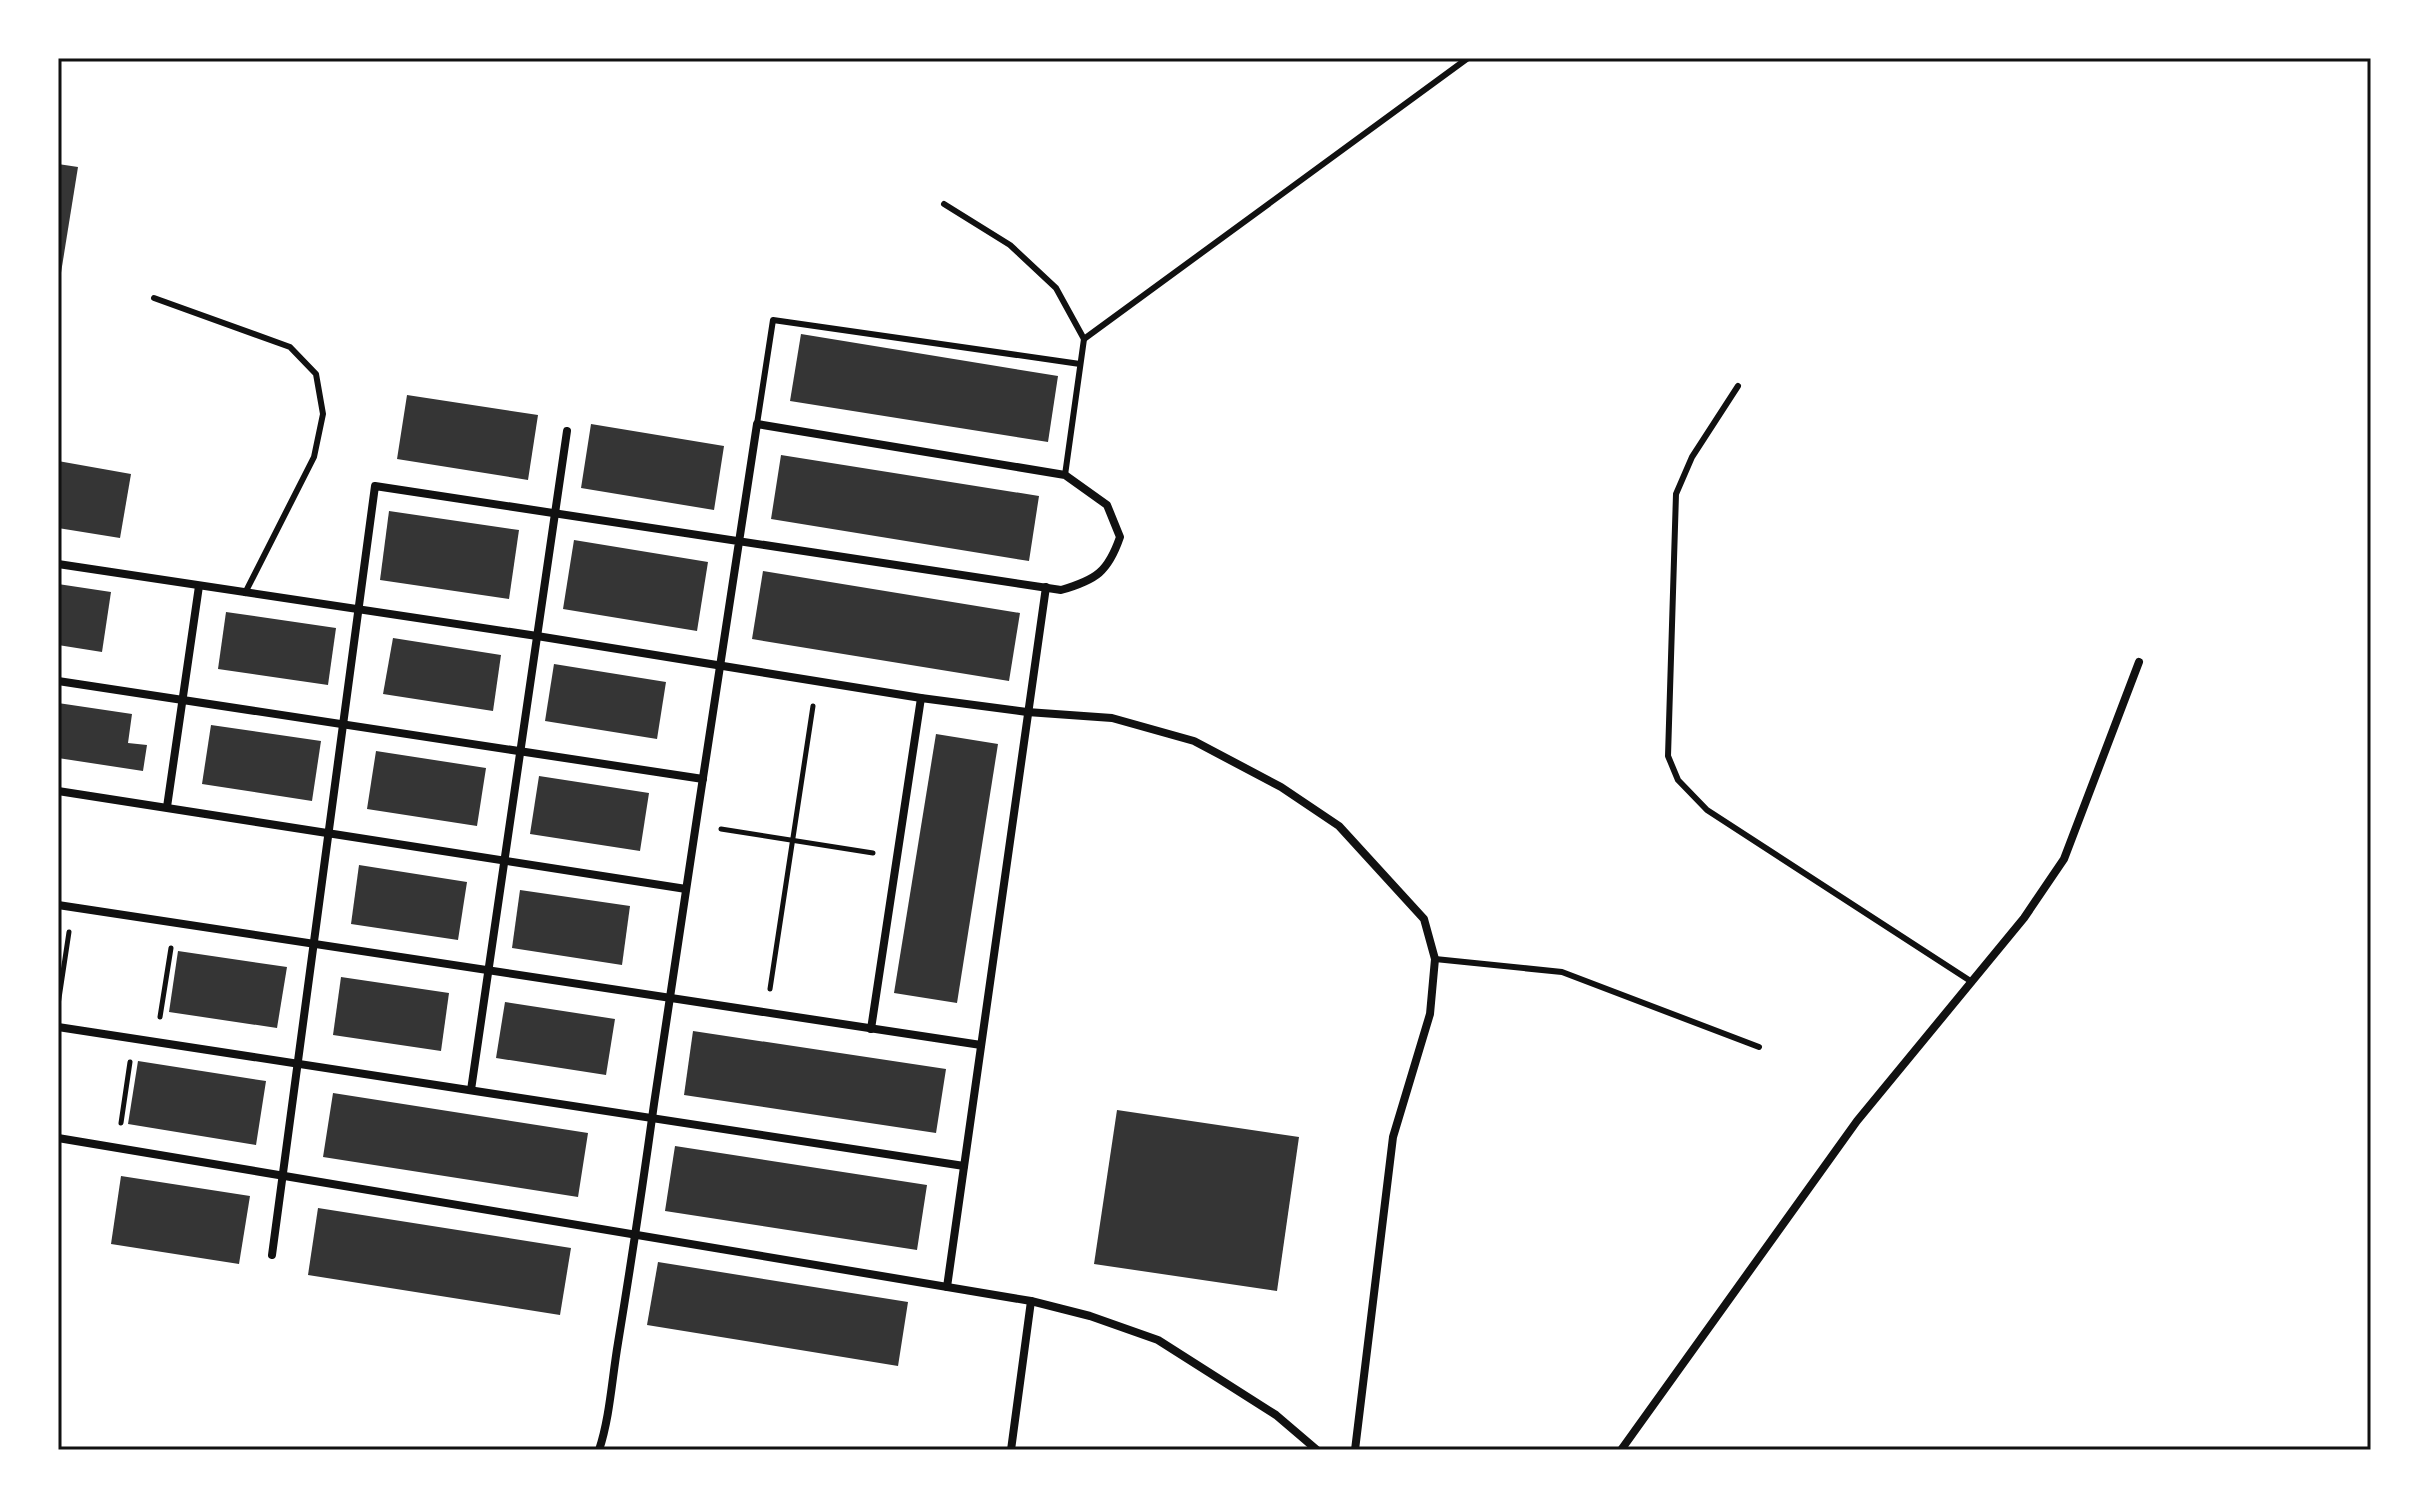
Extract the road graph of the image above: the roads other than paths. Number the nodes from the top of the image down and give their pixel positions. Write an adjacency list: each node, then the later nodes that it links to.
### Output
1 (1468, 58): 4 (lane)
2 (944, 204): 4 (lane)
3 (154, 298): 15 (lane)
4 (1084, 339): 5 (lane)
5 (1080, 364): 7 (lane); 9 (lane)
6 (1738, 386): 36 (lane)
7 (757, 424): 9 (street); 11 (street)
8 (567, 431): 10 (street)
9 (1065, 475): 14 (street)
10 (555, 512): 11 (street); 16 (street); 17 (street)
11 (739, 542): 14 (street); 19 (street)
12 (58, 564): 13 (street)
13 (199, 586): 15 (street); 22 (street)
14 (1046, 587): 23 (street)
15 (245, 593): 16 (street)
16 (358, 610): 17 (street); 24 (street)
17 (537, 636): 19 (street); 25 (street)
18 (2139, 662): 36 (street)
19 (720, 667): 21 (street); 26 (street)
20 (58, 681): 22 (street)
21 (921, 698): 23 (street); 39 (street)
22 (183, 700): 24 (street); 28 (street)
23 (1027, 712): 34 (street); 40 (street)
24 (343, 723): 25 (street); 29 (street)
25 (520, 751): 26 (street); 30 (street)
26 (703, 779): 31 (street)
27 (58, 791): 28 (street)
28 (167, 807): 29 (street)
29 (329, 831): 30 (street); 33 (street)
30 (504, 859): 31 (street); 35 (street)
31 (686, 889): 37 (street)
32 (58, 905): 33 (street)
33 (314, 944): 35 (street); 42 (street)
34 (1435, 959): 41 (lane); 55 (street)
35 (488, 971): 37 (street); 43 (street)
36 (1972, 982): 56 (street)
37 (669, 999): 39 (street); 44 (street)
38 (58, 1027): 42 (street)
39 (871, 1029): 40 (street)
40 (981, 1045): 46 (street)
41 (1759, 1047)
42 (298, 1063): 43 (street); 47 (street)
43 (471, 1090): 44 (street)
44 (652, 1118): 46 (street); 48 (street)
45 (58, 1138): 47 (street)
46 (964, 1166): 50 (street)
47 (283, 1175): 48 (street); 49 (street)
48 (635, 1234): 50 (street); 52 (street)
49 (272, 1255)
50 (947, 1287): 51 (street)
51 (1031, 1301): 53 (street); 54 (street)
52 (599, 1450)
53 (1011, 1450)
54 (1317, 1450)
55 (1355, 1450)
56 (1621, 1450)

